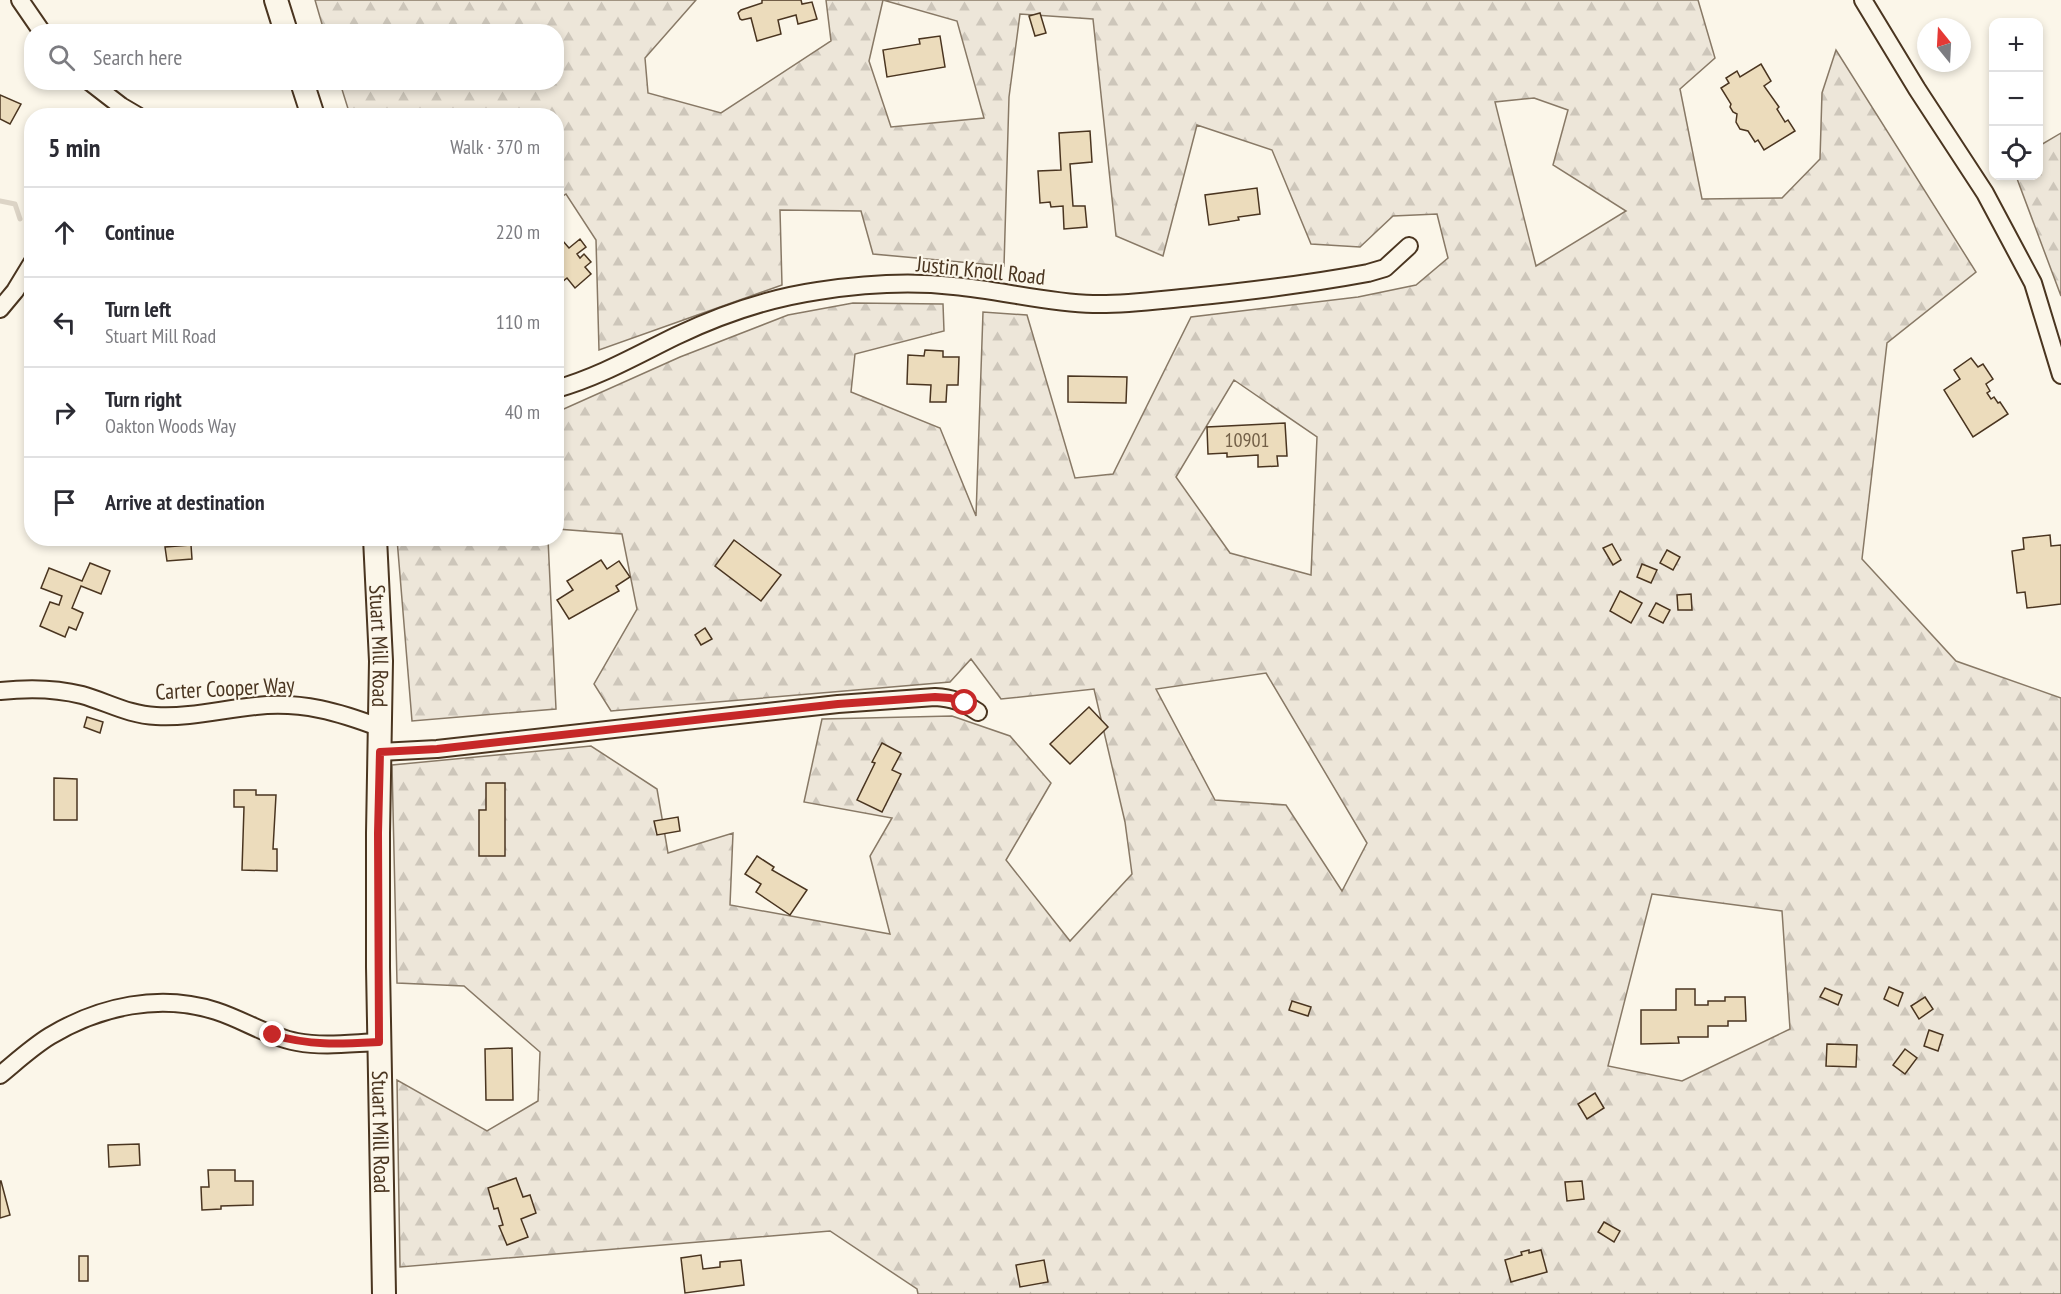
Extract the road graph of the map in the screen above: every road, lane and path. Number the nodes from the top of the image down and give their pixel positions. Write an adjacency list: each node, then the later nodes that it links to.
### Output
1 (20, 0): 4 (street)
2 (276, 0): 5 (main road)
3 (1863, 0): 13 (street)
4 (36, 24)
5 (284, 24)
6 (98, 90): 8 (street)
7 (305, 90): 9 (main road)
8 (116, 108)
9 (310, 108)
10 (1409, 246): 14 (street, Justin Knoll Road)
11 (24, 276): 12 (street)
12 (0, 309)
13 (2061, 375)
14 (564, 386)
15 (375, 546): 18 (main road, Stuart Mill Road)
16 (0, 691): 18 (street, Carter Cooper Way)
17 (978, 712): 19 (street)
18 (381, 728): 19 (main road, Stuart Mill Road)
19 (380, 752): 20 (main road, Stuart Mill Road)
20 (379, 1042): 21 (street); 22 (main road, Stuart Mill Road)
21 (0, 1076)
22 (384, 1294)

